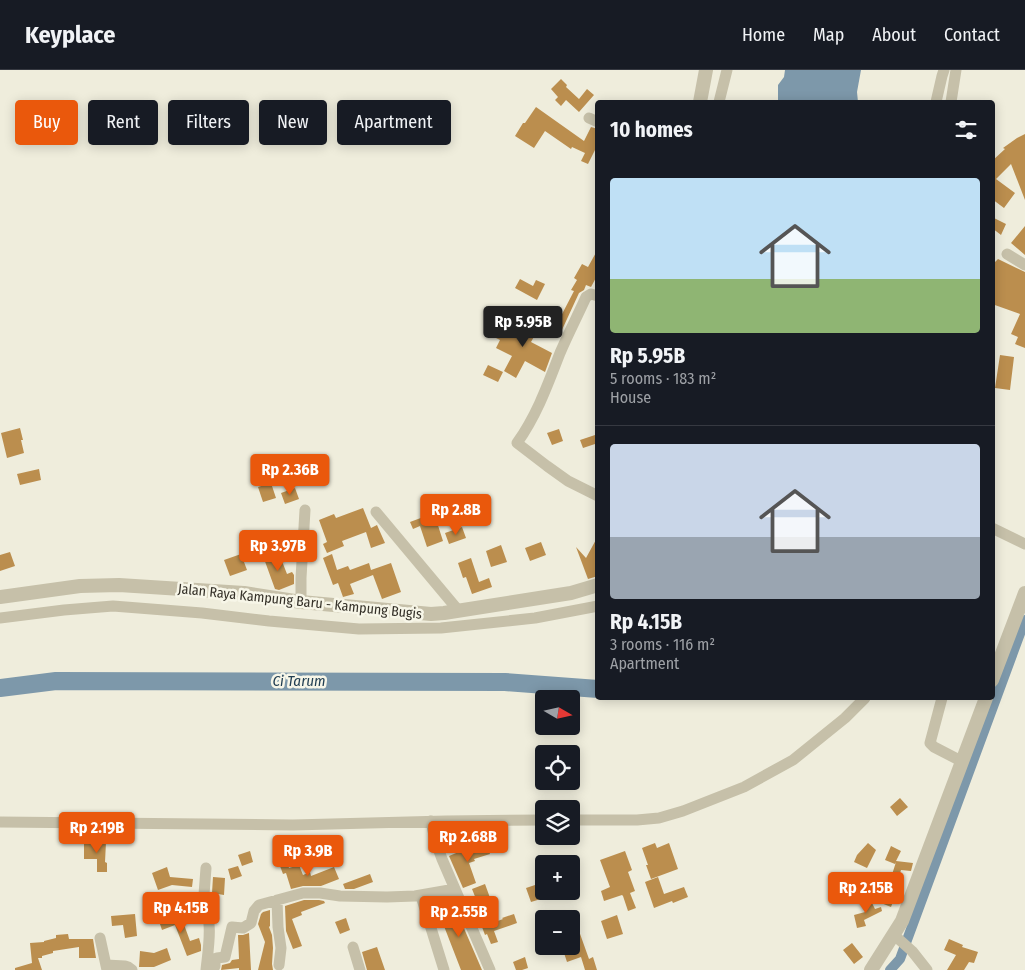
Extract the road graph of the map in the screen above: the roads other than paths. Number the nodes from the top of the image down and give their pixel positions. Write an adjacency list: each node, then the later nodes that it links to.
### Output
1 (706, 70): 5 (street)
2 (726, 70): 6 (street)
3 (944, 70): 7 (street)
4 (956, 70): 8 (street)
5 (700, 100)
6 (718, 100)
7 (936, 100)
8 (951, 100)
9 (1007, 254): 10 (street)
10 (1025, 265)
11 (595, 295): 12 (street)
12 (595, 494)
13 (305, 510): 20 (street)
14 (376, 512): 22 (street)
15 (995, 529): 16 (street)
16 (1025, 544)
17 (595, 586): 22 (street, Jalan Raya Kampung Baru - Kampung Bugis)
18 (1025, 593): 24 (street)
19 (0, 597): 20 (street, Jalan Raya Kampung Baru - Kampung Bugis)
20 (301, 602): 22 (street, Jalan Raya Kampung Baru - Kampung Bugis)
21 (595, 607): 23 (street)
22 (458, 610)
23 (0, 618)
24 (995, 672)
25 (863, 700): 30 (street)
26 (941, 700): 28 (street)
27 (985, 700): 28 (street)
28 (961, 761): 40 (street)
29 (535, 820): 31 (street)
30 (580, 820)
31 (431, 821): 32 (street); 34 (street)
32 (0, 822)
33 (206, 868): 38 (street)
34 (455, 889): 35 (street); 49 (street)
35 (421, 896): 36 (street); 48 (street)
36 (276, 900): 42 (street); 46 (street)
37 (162, 906): 38 (street)
38 (203, 908): 45 (street)
39 (100, 938): 43 (street)
40 (898, 938): 50 (street); 51 (street)
41 (353, 947): 47 (street)
42 (279, 965)
43 (107, 968): 44 (street)
44 (132, 970)
45 (206, 970)
46 (213, 970)
47 (360, 970)
48 (444, 970)
49 (490, 970)
50 (872, 970)
51 (927, 970)

